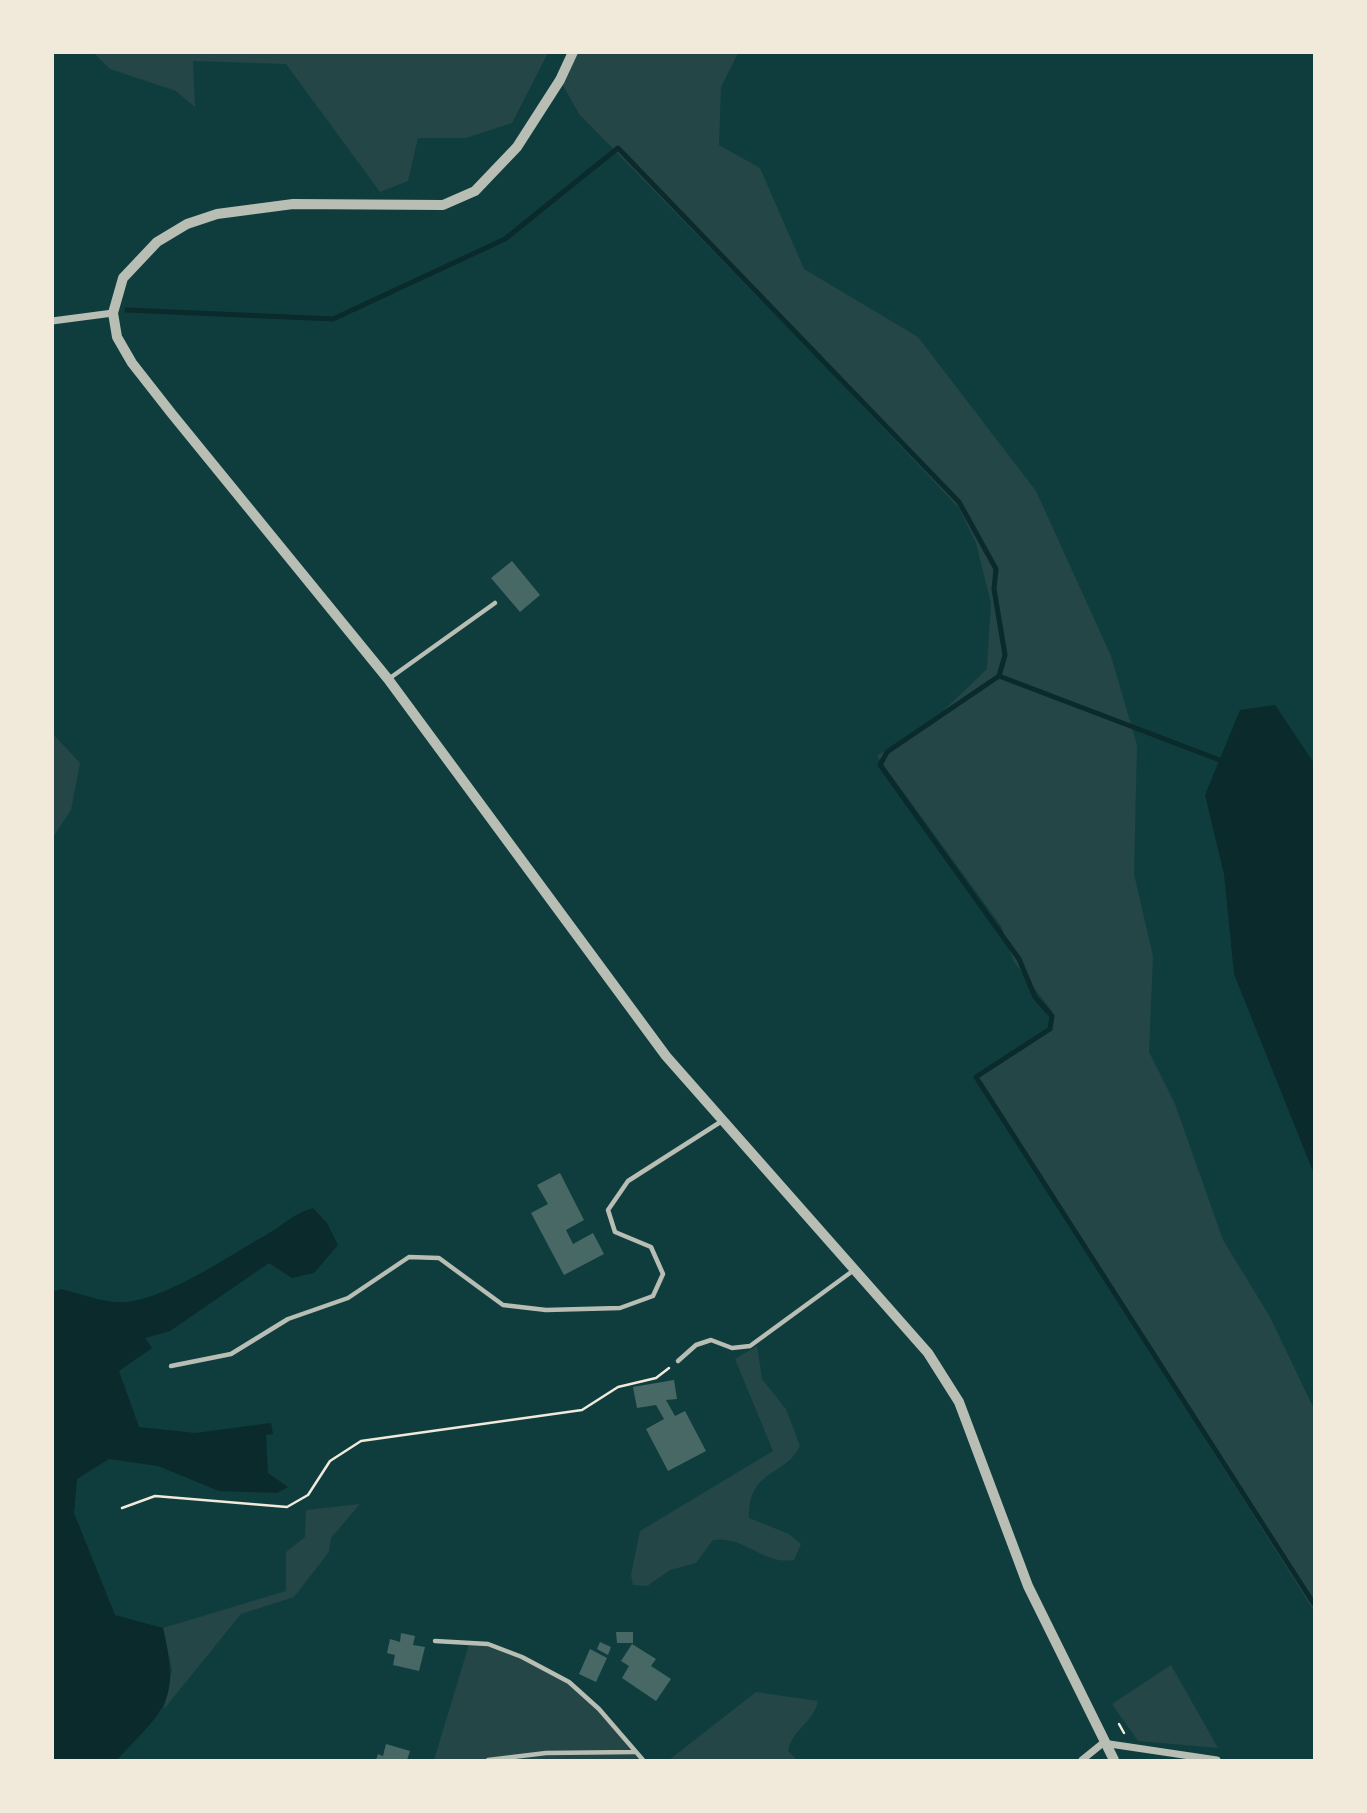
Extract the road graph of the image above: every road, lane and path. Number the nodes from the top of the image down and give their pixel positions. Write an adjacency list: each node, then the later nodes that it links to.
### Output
1 (573, 52): 2 (street)
2 (113, 313): 3 (street); 5 (street)
3 (52, 321)
4 (495, 603): 5 (lane)
5 (388, 679): 6 (street)
6 (724, 1120): 7 (street); 9 (lane)
7 (856, 1268): 8 (lane); 12 (street)
8 (678, 1361): 10 (path)
9 (171, 1366)
10 (122, 1508)
11 (435, 1641): 13 (lane)
12 (1103, 1743): 16 (street); 17 (street); 18 (street)
13 (635, 1752): 14 (lane); 15 (lane)
14 (488, 1760)
15 (642, 1760)
16 (1082, 1760)
17 (1114, 1760)
18 (1217, 1760)

